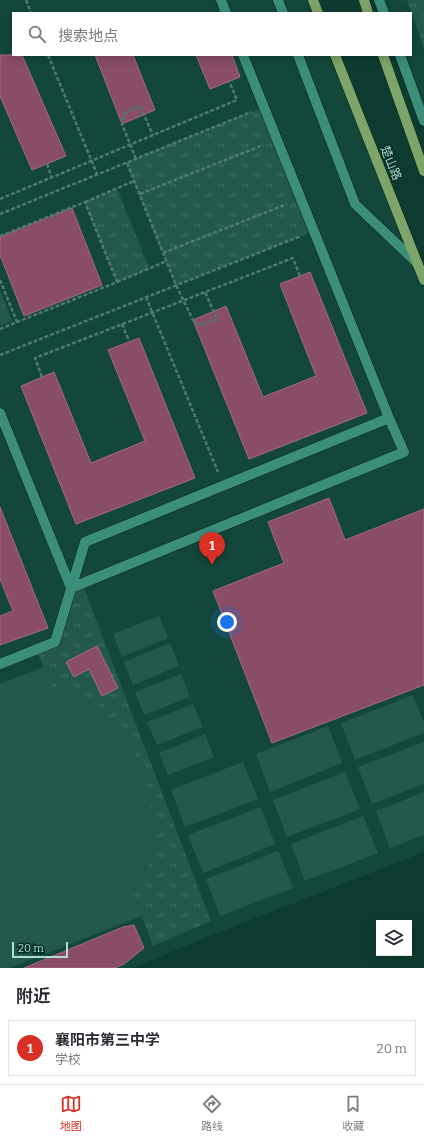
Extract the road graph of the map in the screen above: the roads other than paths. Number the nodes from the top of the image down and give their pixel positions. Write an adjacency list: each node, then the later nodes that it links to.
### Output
1 (221, 0): 6 (street)
2 (278, 0): 7 (street)
3 (313, 0): 8 (main road)
4 (364, 0): 9 (main road)
5 (380, 0): 10 (street)
6 (226, 12)
7 (282, 12)
8 (318, 12)
9 (368, 12)
10 (384, 12)
11 (243, 56): 21 (street)
12 (298, 56): 18 (street)
13 (335, 56): 18 (main road, 楚山路)
14 (383, 56): 17 (main road)
15 (400, 56): 16 (street)
16 (424, 121)
17 (424, 171)
18 (418, 264): 19 (main road, 楚山路)
19 (424, 280)
20 (0, 413): 22 (street)
21 (389, 418): 22 (street); 22 (street)
22 (71, 588): 23 (street)
23 (0, 664)

